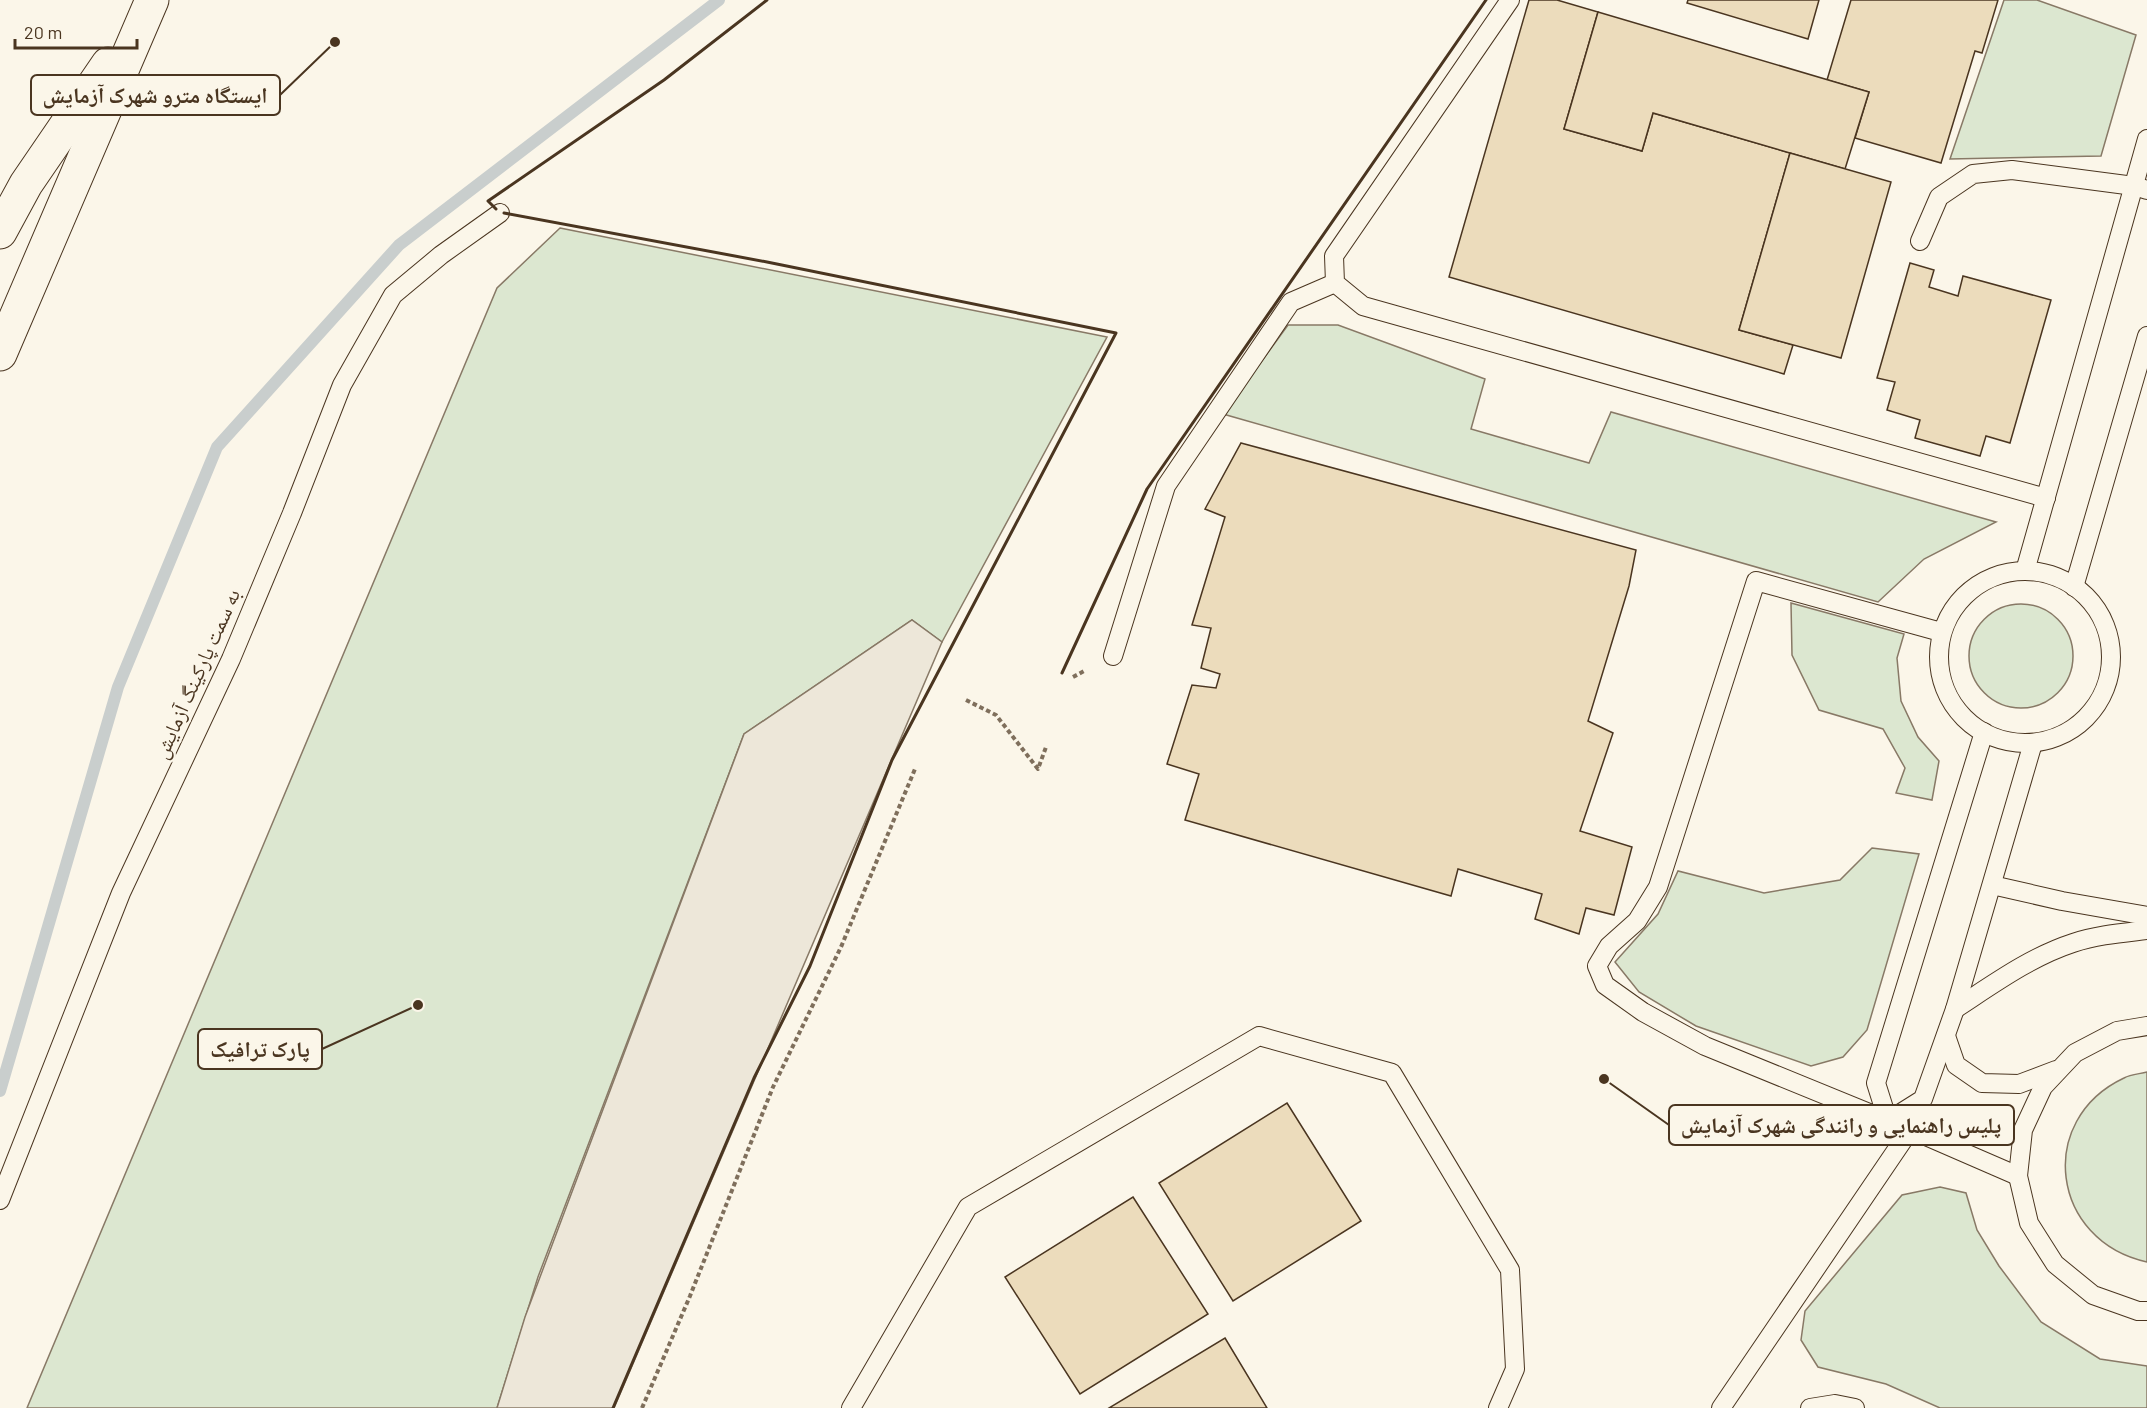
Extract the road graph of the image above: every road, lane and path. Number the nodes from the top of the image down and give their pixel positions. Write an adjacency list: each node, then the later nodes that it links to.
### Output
1 (1510, 0): 8 (lane)
2 (151, 1): 6 (highway); 10 (highway)
3 (2147, 139): 4 (lane)
4 (2140, 188): 7 (lane); 11 (lane)
5 (500, 213): 31 (lane, به سمت پارکینگ آزمایش)
6 (0, 232)
7 (1920, 240)
8 (1335, 283): 11 (lane); 15 (lane)
9 (2147, 336): 13 (lane)
10 (0, 354)
11 (2046, 498): 12 (lane)
12 (2025, 571): 13 (lane); 14 (lane)
13 (2074, 587): 18 (lane)
14 (1941, 632): 17 (lane); 28 (lane)
15 (1113, 656)
16 (966, 700): 19 (path)
17 (1984, 732): 18 (lane); 28 (lane)
18 (2033, 743): 21 (lane)
19 (1046, 747)
20 (915, 769): 33 (path)
21 (1992, 885): 22 (lane); 24 (lane)
22 (2147, 916)
23 (2147, 930): 24 (lane)
24 (1955, 1009): 26 (lane)
25 (2147, 1026): 27 (lane)
26 (1946, 1036): 27 (lane); 28 (lane)
27 (2061, 1068): 30 (lane)
28 (1888, 1121): 29 (lane)
29 (1910, 1130): 30 (lane); 36 (lane)
30 (2018, 1176): 32 (lane)
31 (0, 1200)
32 (2147, 1311)
33 (642, 1408)
34 (852, 1408): 35 (lane)
35 (1498, 1408)
36 (1721, 1408)
37 (1810, 1408): 38 (lane)
38 (1855, 1408)

